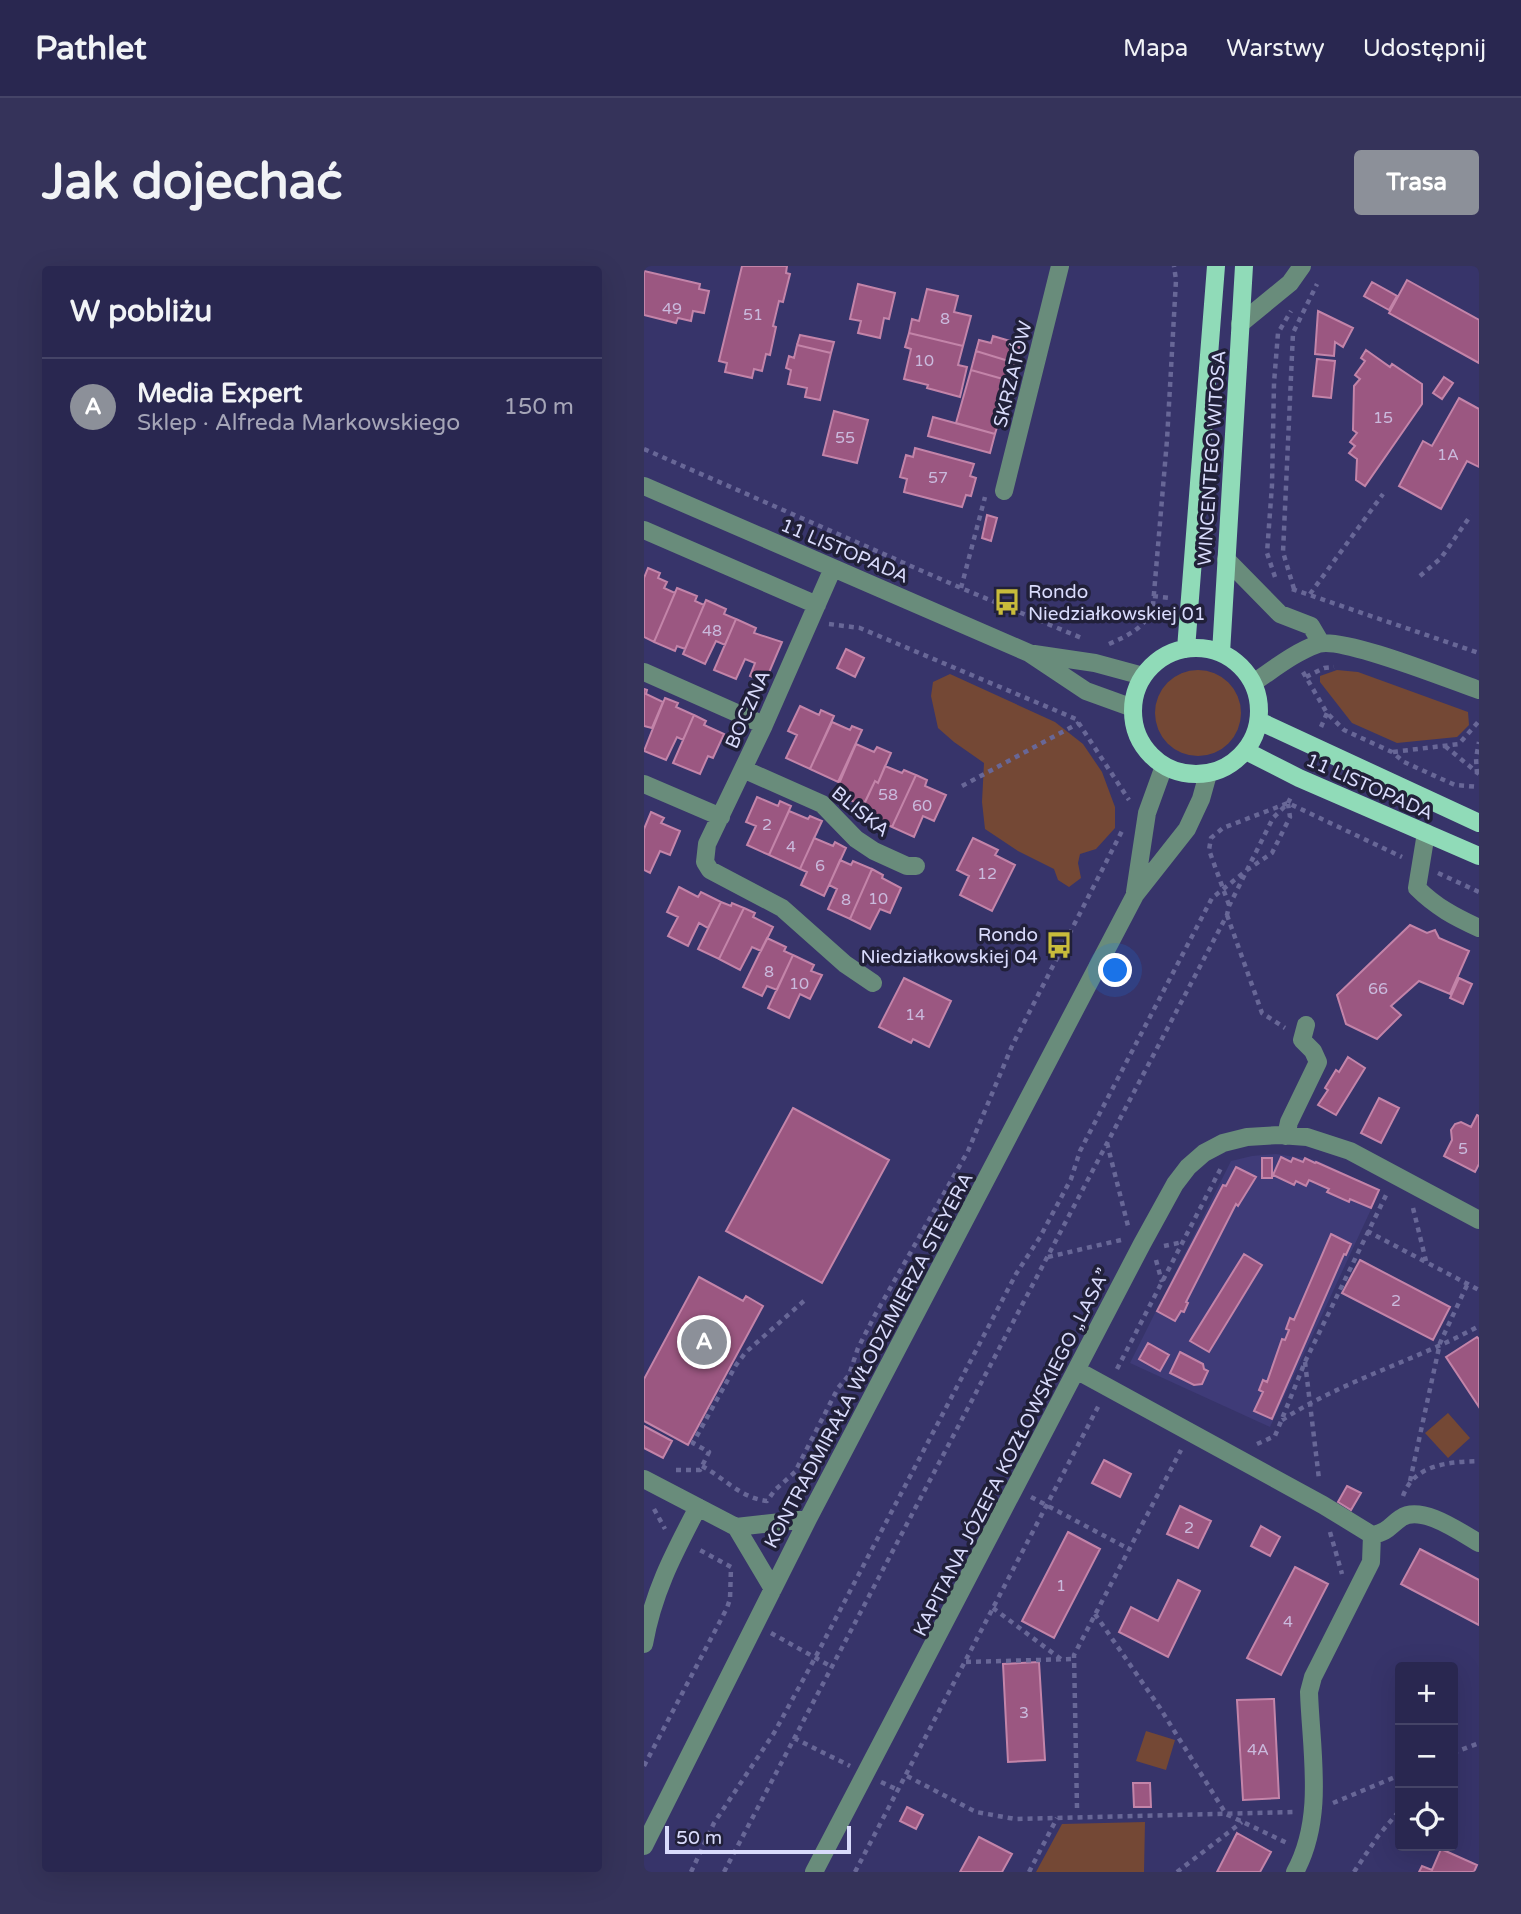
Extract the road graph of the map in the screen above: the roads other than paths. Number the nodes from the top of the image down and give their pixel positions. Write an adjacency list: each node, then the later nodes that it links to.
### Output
1 (1060, 266): 7 (street, SKRZATÓW)
2 (1216, 266): 13 (main road, WINCENTEGO WITOSA)
3 (1244, 266): 5 (main road, WINCENTEGO WITOSA)
4 (1302, 266): 5 (street)
5 (1240, 324): 9 (main road, WINCENTEGO WITOSA)
6 (644, 486): 10 (street, 11 LISTOPADA)
7 (1004, 491)
8 (644, 530): 11 (street)
9 (1226, 559): 12 (street); 15 (main road, WINCENTEGO WITOSA)
10 (833, 568): 11 (street, BOCZNA); 14 (street, 11 LISTOPADA)
11 (814, 612): 22 (street, BOCZNA)
12 (1321, 643): 18 (street); 19 (street)
13 (1186, 649): 15 (main road); 17 (main road)
14 (1028, 653): 17 (street, 11 LISTOPADA); 20 (street, 11 LISTOPADA)
15 (1221, 653): 18 (main road)
16 (644, 672): 22 (street)
17 (1143, 676): 20 (main road)
18 (1253, 683): 21 (main road)
19 (1479, 690)
20 (1133, 708): 24 (main road)
21 (1259, 721): 23 (main road); 29 (main road, 11 LISTOPADA)
22 (764, 725): 25 (street, BOCZNA)
23 (1246, 751): 26 (main road); 30 (main road, 11 LISTOPADA)
24 (1164, 766): 26 (main road); 33 (street, KONTRADMIRAŁA WŁODZIMIERZA STEYERA)
25 (743, 769): 28 (street, BOCZNA); 32 (street, BLISKA)
26 (1208, 774): 33 (street, KONTRADMIRAŁA WŁODZIMIERZA STEYERA)
27 (644, 784): 28 (street)
28 (721, 817): 35 (street, BOCZNA)
29 (1479, 824)
30 (1426, 833): 31 (main road, 11 LISTOPADA); 34 (street)
31 (1479, 856)
32 (916, 866)
33 (1135, 895): 42 (street, KONTRADMIRAŁA WŁODZIMIERZA STEYERA)
34 (1479, 928)
35 (873, 983)
36 (1304, 1032): 37 (street)
37 (1286, 1136): 38 (street, KAPITANA JÓZEFA KOZŁOWSKIEGO „LASA”); 39 (street, KAPITANA JÓZEFA KOZŁOWSKIEGO „LASA”)
38 (1479, 1220)
39 (1078, 1371): 44 (street); 49 (street, KAPITANA JÓZEFA KOZŁOWSKIEGO „LASA”)
40 (644, 1479): 41 (street)
41 (698, 1507): 43 (street); 47 (street)
42 (808, 1519): 43 (street); 46 (street, KONTRADMIRAŁA WŁODZIMIERZA STEYERA)
43 (736, 1527): 46 (street)
44 (1372, 1535): 45 (street); 50 (street)
45 (1479, 1542)
46 (773, 1589): 48 (street, KONTRADMIRAŁA WŁODZIMIERZA STEYERA)
47 (644, 1644)
48 (644, 1846)
49 (814, 1872)
50 (1295, 1872)

